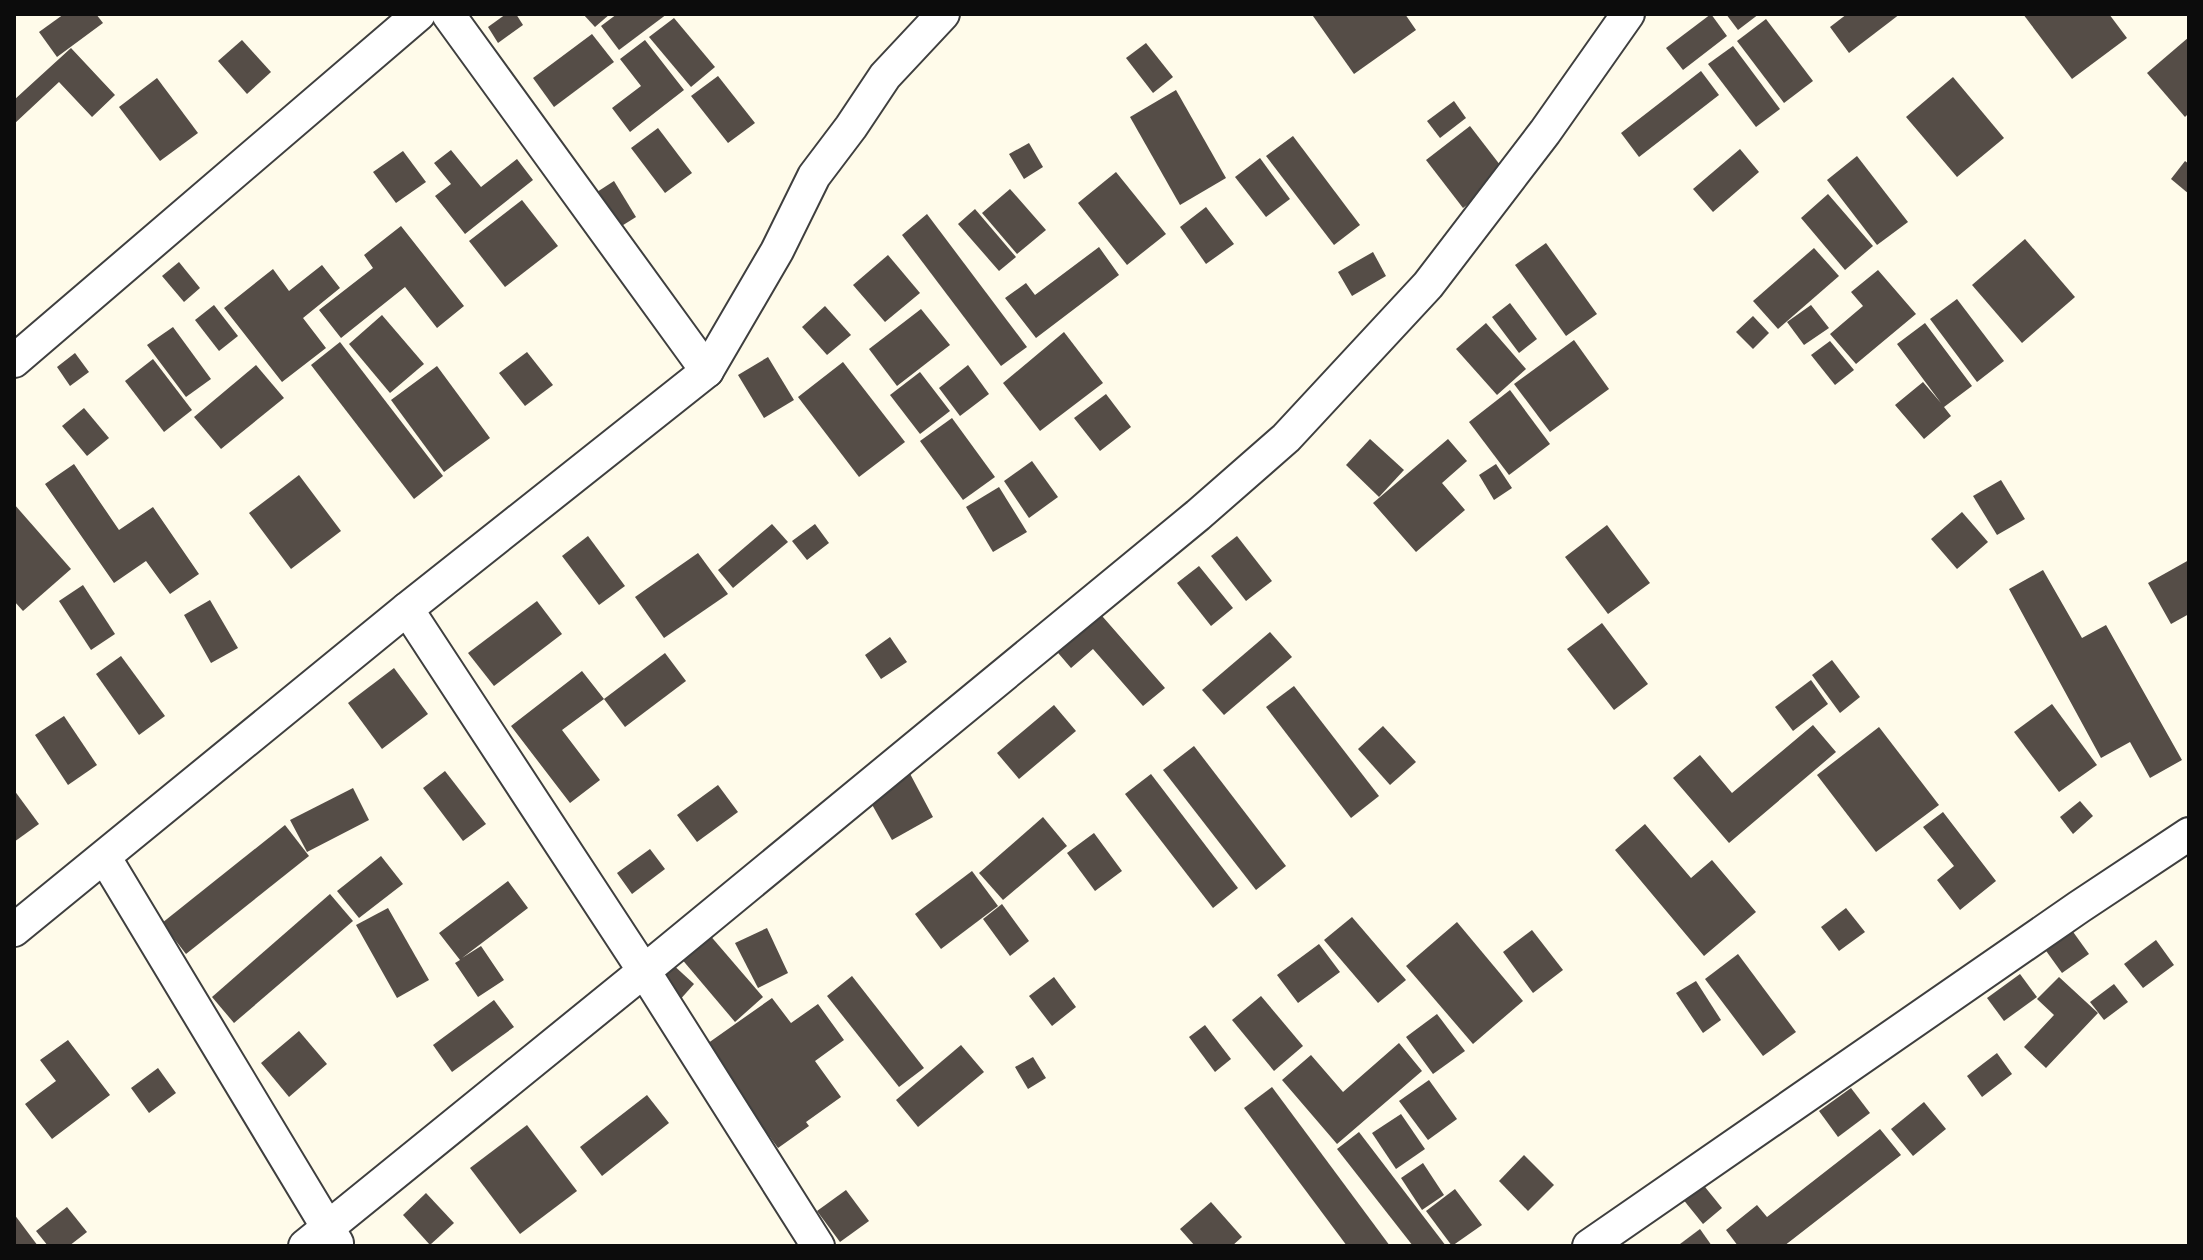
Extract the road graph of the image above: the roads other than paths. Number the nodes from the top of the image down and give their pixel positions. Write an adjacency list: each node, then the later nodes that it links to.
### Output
1 (419, 14): 5 (street)
2 (448, 14): 6 (street)
3 (942, 14): 6 (street)
4 (1628, 14): 11 (street)
5 (14, 361)
6 (707, 371): 7 (street)
7 (407, 609): 9 (street); 11 (street)
8 (2189, 834): 14 (street)
9 (105, 858): 10 (street); 12 (street)
10 (14, 930)
11 (644, 971): 12 (street); 13 (street)
12 (323, 1240)
13 (818, 1246)
14 (1589, 1246)

